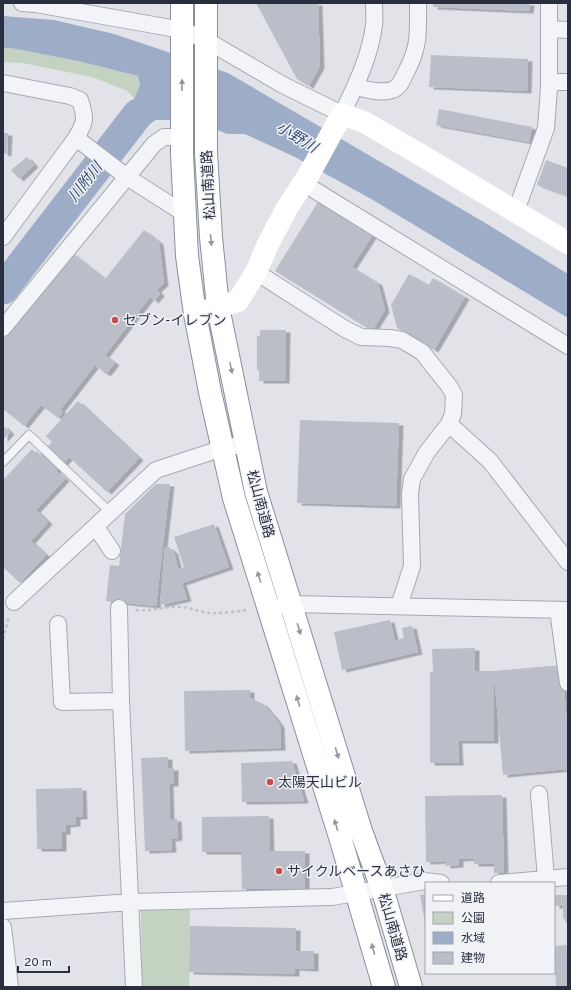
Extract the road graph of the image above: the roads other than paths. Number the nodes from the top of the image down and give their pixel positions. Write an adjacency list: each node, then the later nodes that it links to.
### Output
1 (22, 3): 9 (street)
2 (182, 3): 9 (main road, 松山南道路)
3 (206, 3): 10 (main road, 松山南道路)
4 (374, 3): 14 (street)
5 (418, 3): 14 (street)
6 (550, 3): 7 (street)
7 (550, 29): 8 (street); 11 (street)
8 (568, 30)
9 (182, 37): 10 (street); 16 (main road, 松山南道路, one-way to 9)
10 (206, 46): 15 (street); 25 (main road, 松山南道路, one-way to 25)
11 (549, 82): 12 (street); 20 (street)
12 (568, 82)
13 (3, 83): 17 (street)
14 (355, 87): 15 (street)
15 (340, 118): 19 (main road); 20 (main road)
16 (182, 131): 18 (street); 21 (main road, 松山南道路)
17 (81, 141): 18 (street); 22 (street)
18 (125, 176): 21 (street); 27 (street)
19 (305, 179): 24 (main road); 28 (street)
20 (516, 210): 23 (main road)
21 (185, 214): 26 (main road, 松山南道路)
22 (3, 237)
23 (568, 243)
24 (256, 272): 25 (main road); 29 (street)
25 (218, 307): 26 (main road); 30 (main road, 松山南道路, one-way to 30)
26 (195, 314): 31 (main road, 松山南道路)
27 (3, 328)
28 (568, 346)
29 (449, 424): 36 (street); 39 (street)
30 (246, 444): 31 (street); 38 (main road, 松山南道路)
31 (223, 448): 33 (street); 41 (main road, 松山南道路, one-way to 31)
32 (3, 462): 33 (lane)
33 (110, 512): 34 (street)
34 (96, 527): 35 (street); 37 (street)
35 (112, 551)
36 (568, 562)
37 (14, 602)
38 (291, 604): 39 (street); 41 (street); 51 (main road, 松山南道路, one-way to 51)
39 (399, 606): 42 (street)
40 (119, 608): 45 (street)
41 (268, 608): 52 (main road, 松山南道路, one-way to 41)
42 (563, 610): 44 (street)
43 (58, 624): 45 (street)
44 (568, 683)
45 (121, 701): 53 (street)
46 (539, 794): 48 (street)
47 (568, 877): 48 (street)
48 (546, 878): 50 (street)
49 (433, 882): 51 (street)
50 (508, 882)
51 (382, 888): 52 (street); 59 (main road, 松山南道路)
52 (357, 892): 53 (street); 58 (main road, 松山南道路, one-way to 52)
53 (131, 902): 54 (street); 57 (street)
54 (3, 911)
55 (3, 927): 56 (street)
56 (10, 987)
57 (134, 987)
58 (384, 987)
59 (411, 987)

